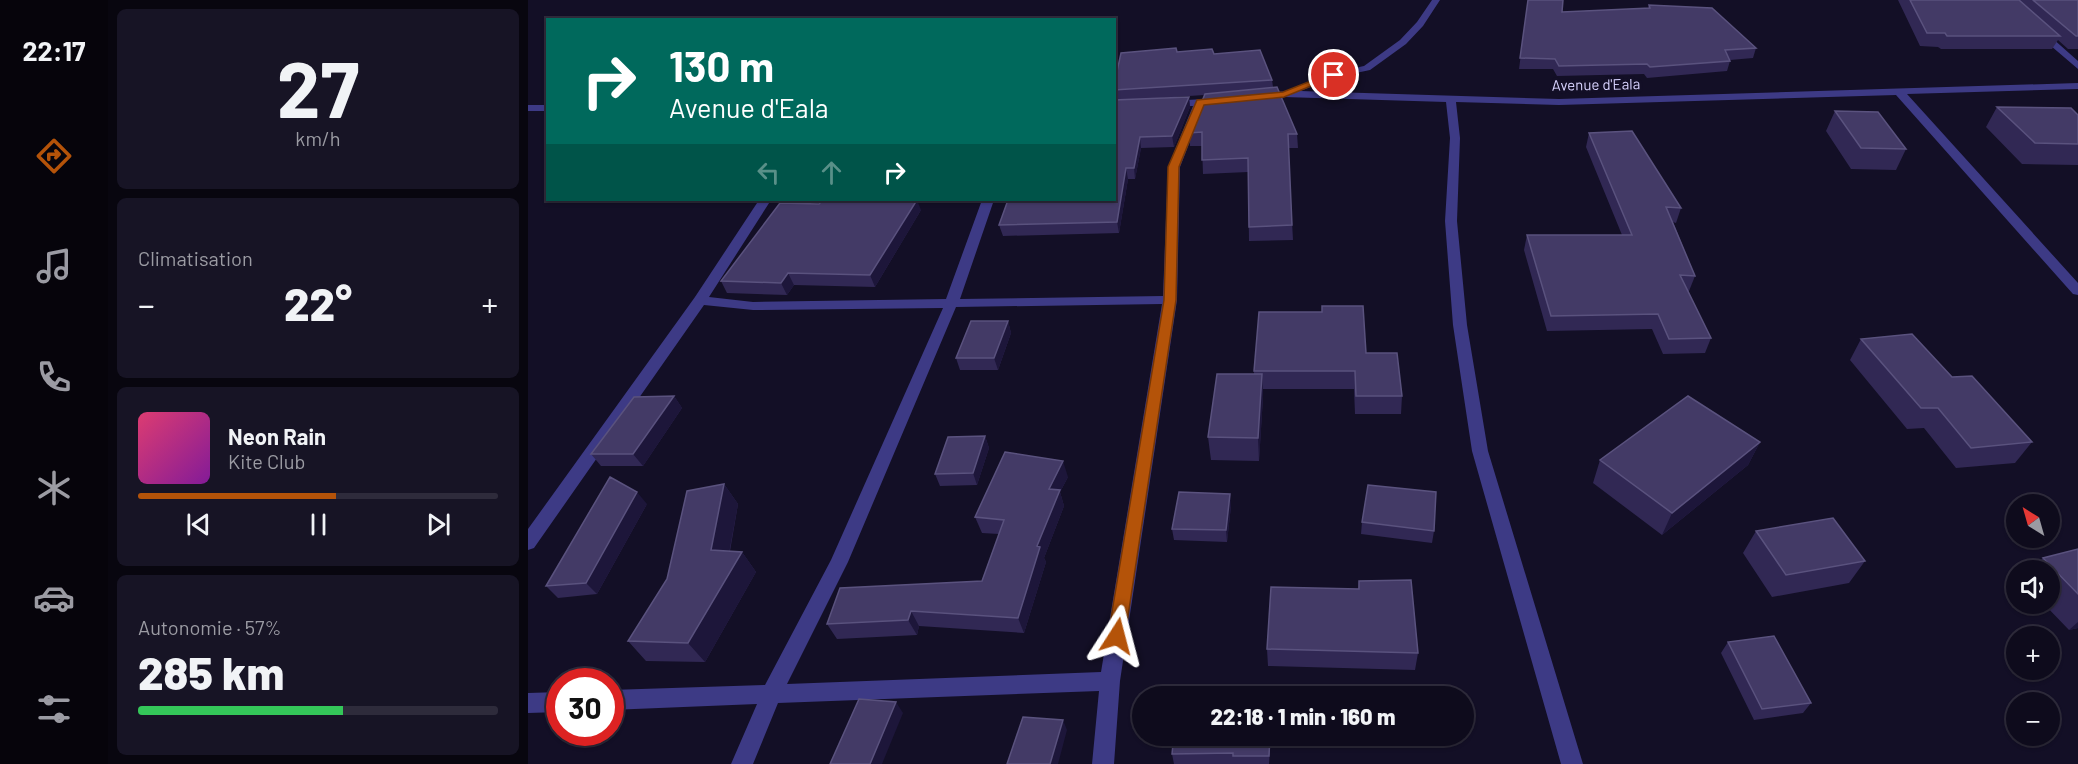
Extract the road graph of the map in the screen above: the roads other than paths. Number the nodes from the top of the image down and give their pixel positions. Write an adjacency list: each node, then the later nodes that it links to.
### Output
1 (1436, 0): 6 (street)
2 (2028, 22): 3 (street)
3 (2078, 66)
4 (2078, 86): 5 (street, Avenue d'Eala)
5 (1899, 92): 9 (street, Avenue d'Eala); 16 (street)
6 (1284, 94): 7 (street, Avenue d'Eala); 9 (street, Avenue d'Eala)
7 (1253, 98)
8 (1232, 99): 10 (street)
9 (1451, 99): 28 (street)
10 (1200, 102): 11 (street); 18 (street)
11 (1157, 104)
12 (528, 108): 13 (street)
13 (546, 108)
14 (764, 201): 17 (street)
15 (988, 201): 19 (street)
16 (2078, 291)
17 (700, 300): 19 (street); 20 (street)
18 (1170, 300): 19 (street); 21 (street)
19 (951, 304): 22 (street)
20 (528, 543)
21 (1110, 681): 22 (street); 27 (street)
22 (772, 692): 23 (street); 26 (street)
23 (624, 699)
24 (546, 702): 25 (street)
25 (528, 703)
26 (742, 764)
27 (1103, 764)
28 (1572, 764)

